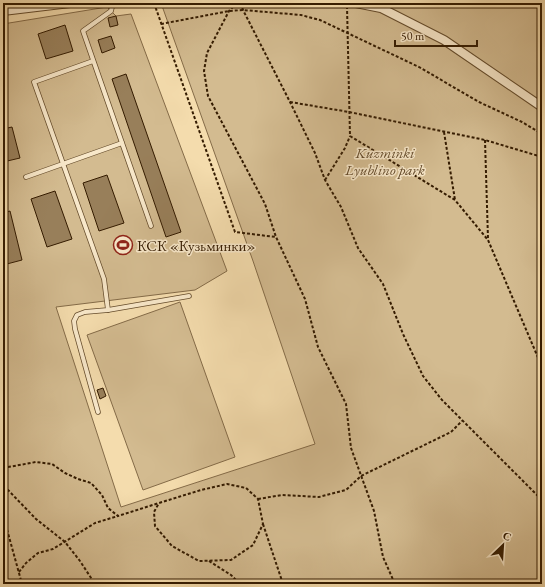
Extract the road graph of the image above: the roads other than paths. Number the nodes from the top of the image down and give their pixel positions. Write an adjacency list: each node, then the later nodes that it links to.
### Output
1 (70, 3): 4 (street)
2 (113, 3): 5 (lane)
3 (356, 3): 6 (street)
4 (3, 11)
5 (94, 61): 7 (lane); 8 (lane)
6 (542, 107)
7 (122, 143): 8 (lane); 10 (lane)
8 (63, 164): 9 (lane); 12 (lane)
9 (26, 177)
10 (151, 226)
11 (189, 296): 12 (lane)
12 (108, 310): 13 (lane)
13 (98, 412)

